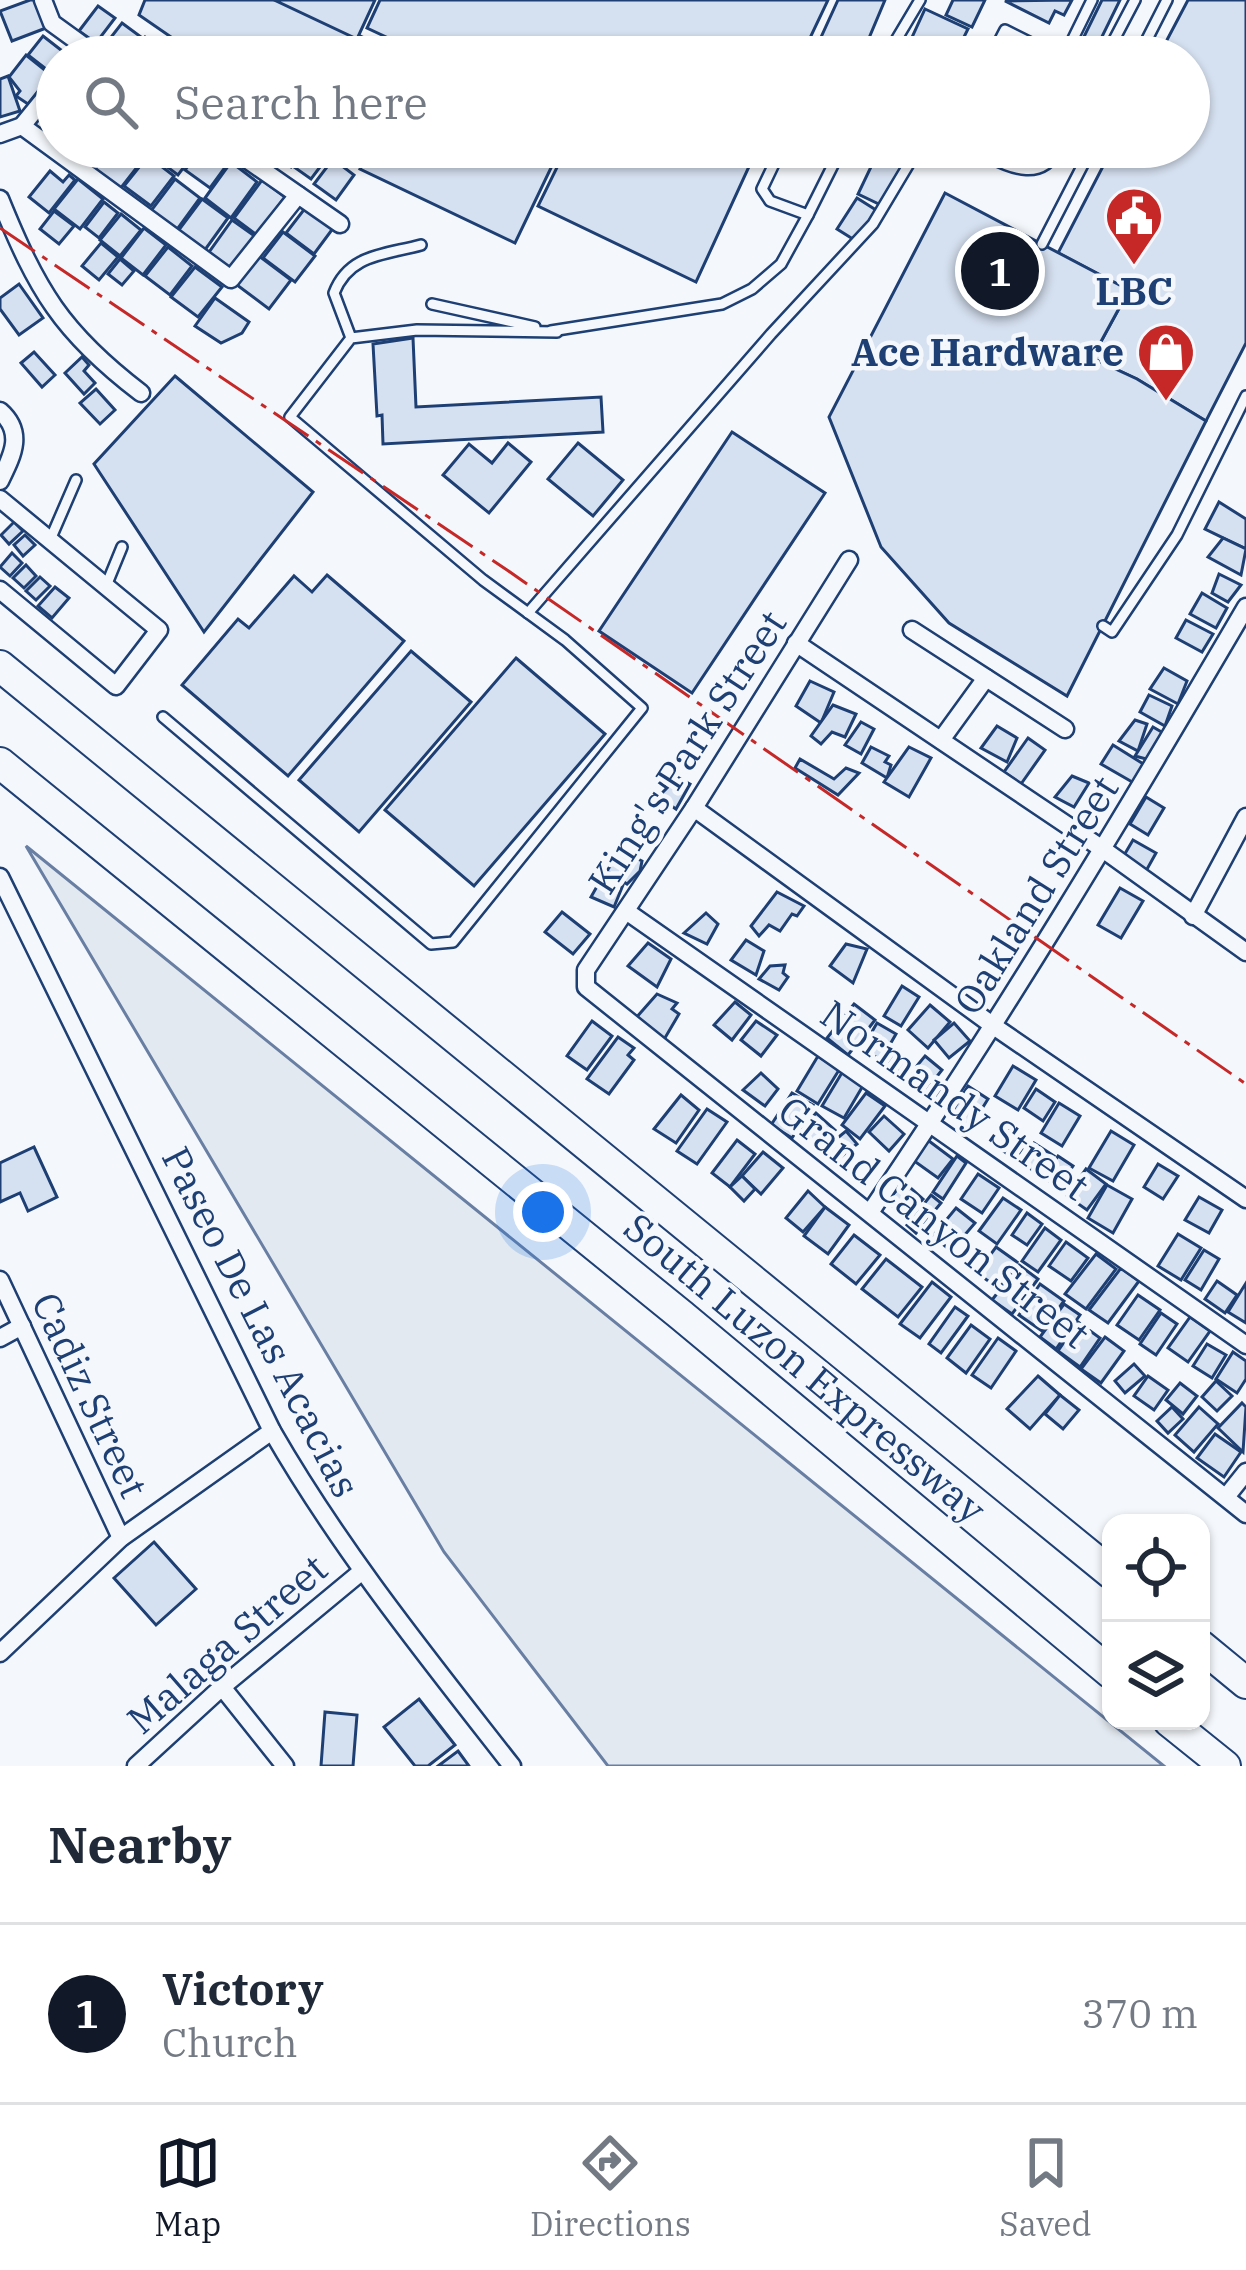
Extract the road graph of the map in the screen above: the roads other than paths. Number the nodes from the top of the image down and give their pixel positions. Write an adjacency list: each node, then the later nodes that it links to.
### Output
1 (43, 0): 6 (street)
2 (920, 0): 7 (lane)
3 (1092, 0): 8 (lane)
4 (1135, 0): 9 (lane)
5 (1167, 0): 10 (lane)
6 (67, 36)
7 (899, 36)
8 (1072, 36)
9 (1117, 36)
10 (1149, 36)
11 (36, 109): 12 (street)
12 (22, 126): 13 (street); 14 (street)
13 (0, 134)
14 (36, 136)
15 (79, 168): 21 (street)
16 (259, 168): 21 (street)
17 (772, 168): 23 (lane)
18 (831, 168): 23 (lane)
19 (907, 168): 42 (lane)
20 (1081, 168): 25 (lane)
21 (298, 195): 24 (street)
22 (0, 199): 30 (street)
23 (808, 215): 28 (lane)
24 (340, 224)
25 (1042, 244)
26 (421, 245): 29 (lane)
27 (432, 304): 28 (lane)
28 (557, 332): 29 (lane)
29 (351, 338): 42 (lane)
30 (140, 393)
31 (1246, 396): 43 (lane)
32 (0, 411): 34 (street)
33 (76, 480): 36 (lane)
34 (0, 482)
35 (0, 499): 36 (street)
36 (50, 540): 39 (street)
37 (122, 547): 39 (lane)
38 (849, 560): 45 (street, King's Park Street)
39 (106, 586): 40 (street)
40 (0, 590)
41 (1246, 607): 54 (street, Oakland Street)
42 (528, 613): 48 (lane)
43 (1103, 626)
44 (912, 630): 47 (street)
45 (796, 643): 50 (street); 52 (street, King's Park Street)
46 (0, 666): 73 (highway, South Luzon Expressway)
47 (986, 678): 49 (street); 50 (street)
48 (163, 717)
49 (1065, 729)
50 (941, 740): 54 (street)
51 (0, 763): 77 (highway, South Luzon Expressway)
52 (694, 808): 56 (street, King's Park Street); 60 (street)
53 (1246, 817): 57 (street)
54 (1104, 850): 57 (street); 60 (street, Oakland Street)
55 (0, 877): 68 (street, Paseo De Las Acacias)
56 (626, 911): 59 (street, King's Park Street); 61 (street, Normandy Street)
57 (1193, 916): 58 (street)
58 (1246, 952)
59 (584, 981): 63 (street, Grand Canyon Street)
60 (994, 1027): 61 (street, Oakland Street); 62 (street)
61 (931, 1122): 63 (street, Oakland Street); 67 (street, Normandy Street)
62 (1246, 1198)
63 (871, 1211): 70 (street, Grand Canyon Street)
64 (0, 1280): 65 (street, Cadiz Street)
65 (22, 1326): 66 (street); 72 (street, Cadiz Street)
66 (0, 1338)
67 (1246, 1345)
68 (272, 1432): 72 (street); 74 (street, Paseo De Las Acacias)
69 (1246, 1472): 70 (street)
70 (1226, 1497): 71 (street, Grand Canyon Street)
71 (1246, 1514)
72 (121, 1538): 75 (street)
73 (1102, 1566)
74 (361, 1572): 79 (street, Malaga Street); 83 (street, Paseo De Las Acacias)
75 (0, 1653)
76 (1210, 1653): 78 (highway)
77 (1102, 1666)
78 (1246, 1683)
79 (222, 1687): 81 (street, Malaga Street); 82 (street)
80 (1180, 1730): 84 (highway)
81 (136, 1766)
82 (285, 1766)
83 (512, 1766)
84 (1225, 1766)

